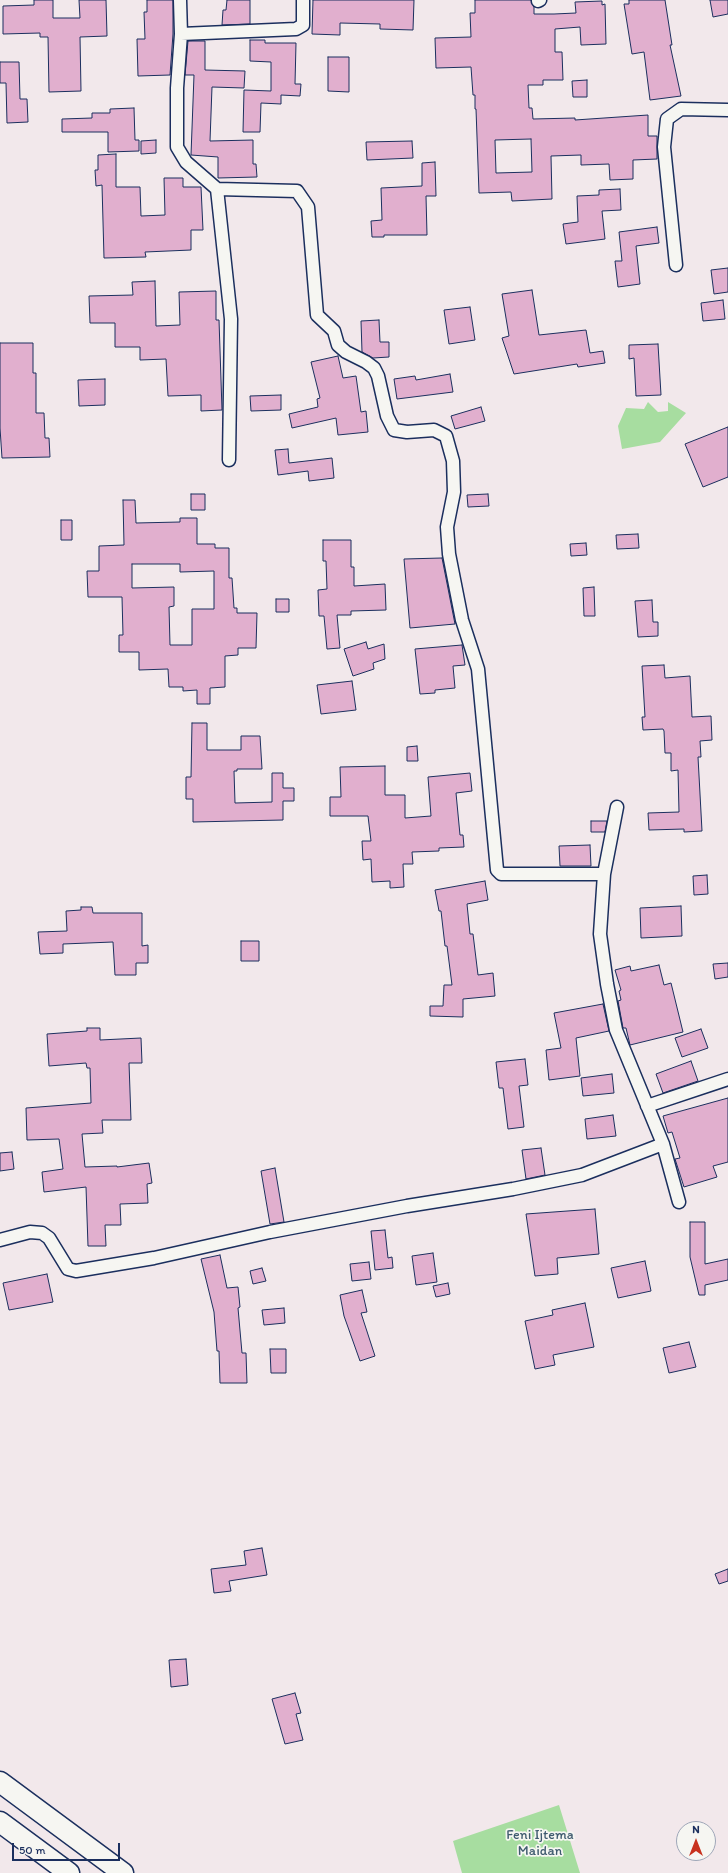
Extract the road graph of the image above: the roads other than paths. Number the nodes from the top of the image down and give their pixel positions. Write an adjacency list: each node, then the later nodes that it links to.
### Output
1 (180, 0): 3 (street)
2 (303, 0): 3 (street)
3 (182, 34): 5 (street)
4 (728, 110): 6 (street)
5 (217, 188): 7 (street); 9 (street)
6 (676, 265)
7 (229, 460)
8 (617, 808): 9 (street)
9 (604, 874): 11 (street)
10 (728, 1079): 11 (street)
11 (647, 1106): 12 (street)
12 (663, 1144): 13 (street); 14 (street)
13 (679, 1202)
14 (0, 1240)
15 (0, 1782): 18 (highway)
16 (0, 1822): 17 (highway)
17 (69, 1873)
18 (123, 1873)

